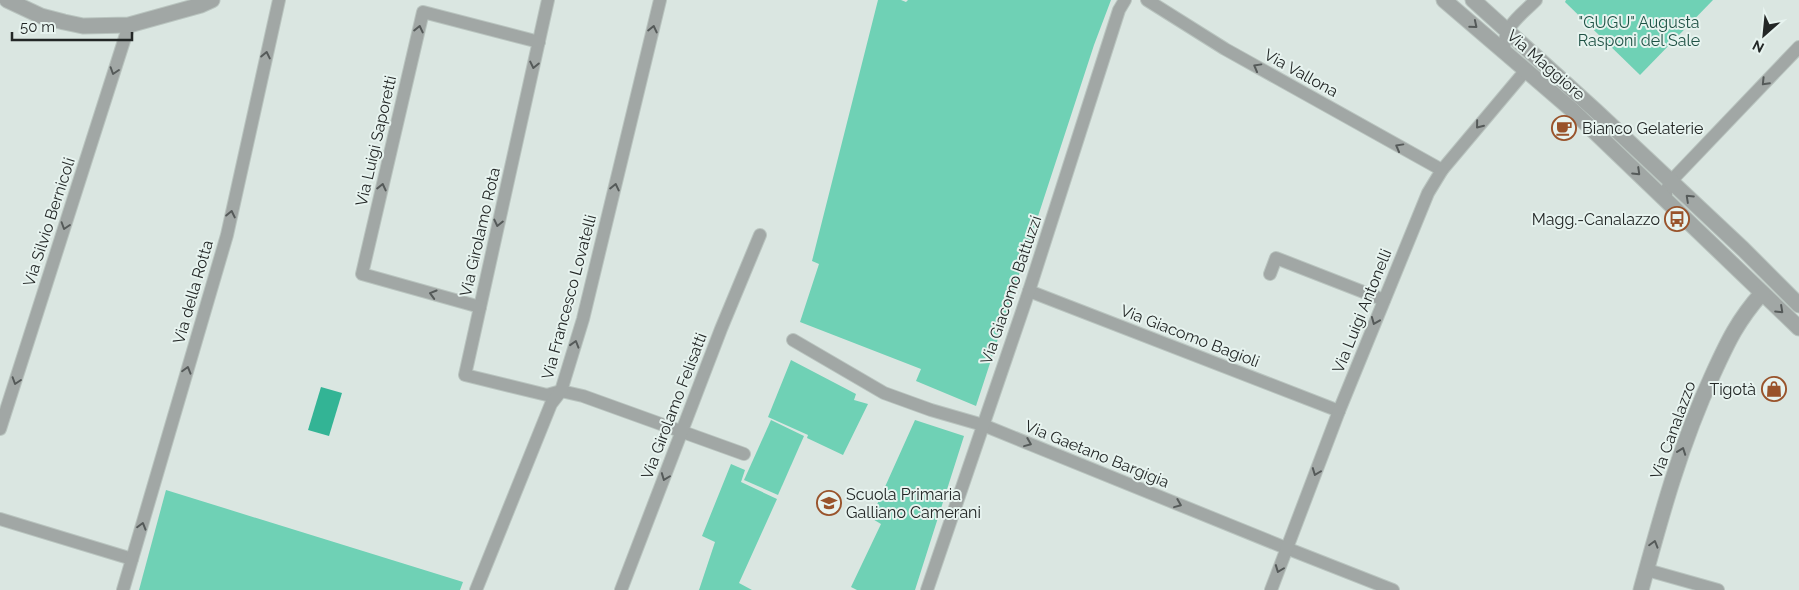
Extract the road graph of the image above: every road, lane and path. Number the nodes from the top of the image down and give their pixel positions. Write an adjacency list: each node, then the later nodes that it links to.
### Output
1 (7, 0): 11 (street)
2 (212, 0): 11 (street)
3 (278, 0): 39 (street, Via della Rotta, one-way to 3)
4 (548, 0): 13 (street, Via Girolamo Rota)
5 (660, 0): 31 (street, Via Francesco Lovatelli, one-way to 5)
6 (1125, 0): 24 (street, Via Giacomo Battuzzi)
7 (1147, 0): 18 (street, Via Vallona, one-way to 7)
8 (1444, 0): 15 (street, Via Maggiore, one-way to 15)
9 (1473, 0): 12 (street, Via Maggiore)
10 (1536, 0): 12 (street)
11 (130, 25): 34 (street, Via Silvio Bernicoli, one-way to 34)
12 (1507, 29): 15 (street); 17 (street, Via Maggiore)
13 (539, 42): 28 (street, Via Girolamo Rota, one-way to 28); 28 (street, Via Luigi Saporetti, one-way to 13)
14 (1799, 47): 19 (street, one-way to 19)
15 (1504, 50): 16 (street, Via Maggiore)
16 (1526, 70): 17 (street); 18 (street, Via Luigi Antonelli, one-way to 18); 20 (street, Via Maggiore, one-way to 20)
17 (1596, 111): 19 (street, Via Maggiore)
18 (1442, 170): 26 (street, Via Luigi Antonelli)
19 (1671, 181): 20 (street); 21 (street, Via Maggiore, one-way to 19)
20 (1666, 200): 25 (street, Via Maggiore)
21 (1712, 219): 25 (street); 27 (street, Via Maggiore)
22 (760, 235): 35 (street, Via Girolamo Felisatti)
23 (1270, 274): 26 (street)
24 (1029, 290): 32 (street, Via Giacomo Bagioli); 33 (street, Via Giacomo Battuzzi)
25 (1762, 292): 29 (street, Via Maggiore, one-way to 29); 40 (street, Via Canalazzo, one-way to 25)
26 (1384, 300): 32 (street, Via Luigi Antonelli, one-way to 32)
27 (1799, 305)
28 (480, 307): 31 (street, Via Girolamo Rota)
29 (1799, 328)
30 (793, 340): 33 (street, Via Gaetano Bargigia)
31 (561, 391): 35 (street); 42 (street, Via Francesco Lovatelli)
32 (1339, 411): 38 (street, Via Luigi Antonelli, one-way to 38)
33 (983, 424): 38 (street, Via Gaetano Bargigia, one-way to 38); 44 (street, Via Giacomo Battuzzi)
34 (0, 429)
35 (683, 432): 36 (street); 43 (street, Via Girolamo Felisatti, one-way to 43)
36 (744, 454)
37 (0, 519): 39 (street)
38 (1287, 548): 45 (street, Via Luigi Antonelli, one-way to 45); 46 (street, Via Gaetano Bargigia)
39 (132, 559): 41 (street, Via della Rotta)
40 (1647, 570): 47 (street, Via Canalazzo); 48 (street)
41 (123, 590)
42 (476, 590)
43 (621, 590)
44 (927, 590)
45 (1271, 590)
46 (1393, 590)
47 (1641, 590)
48 (1718, 590)

